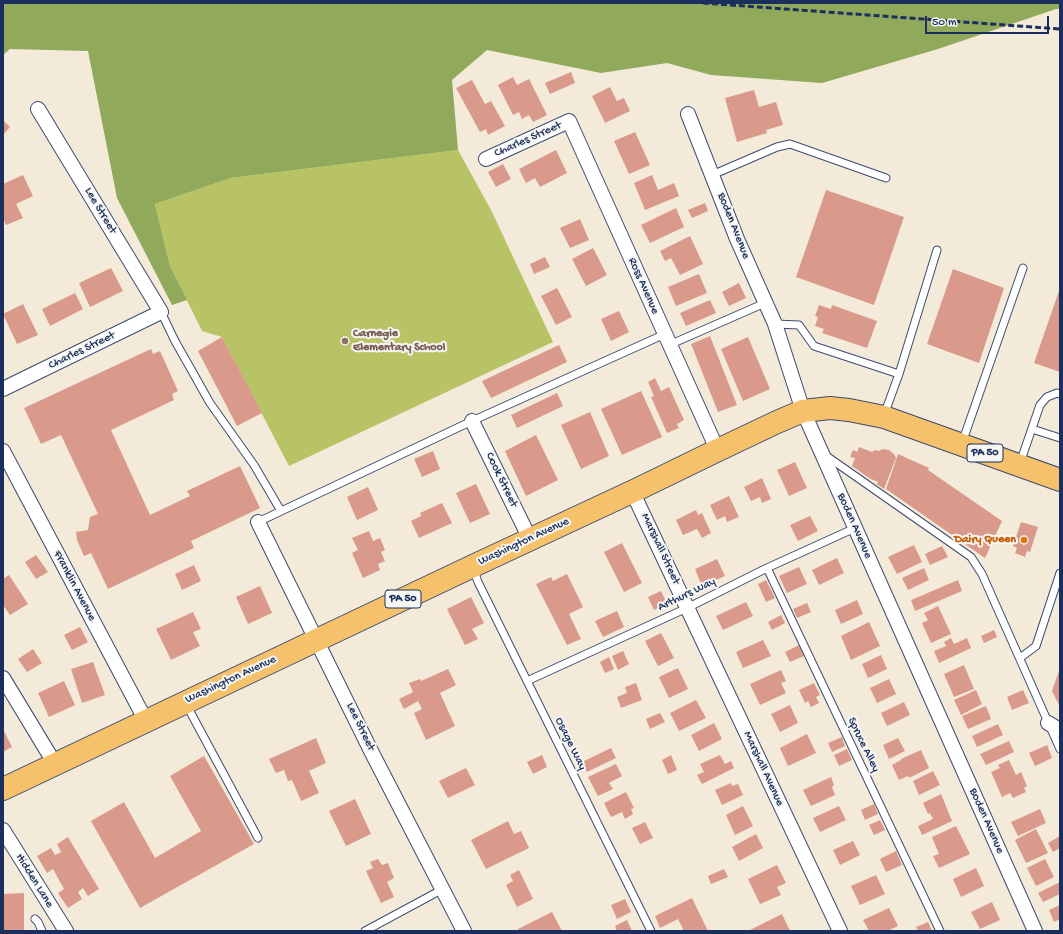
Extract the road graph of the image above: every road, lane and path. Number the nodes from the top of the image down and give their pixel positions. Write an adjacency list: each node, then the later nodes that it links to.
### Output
1 (38, 109): 10 (street, Lee Street)
2 (688, 114): 5 (street, Boden Avenue)
3 (569, 121): 4 (street, Charles Street); 12 (street, Ross Avenue)
4 (486, 159)
5 (712, 175): 6 (lane); 9 (street, Boden Avenue)
6 (886, 178)
7 (937, 250): 13 (lane)
8 (1023, 268): 21 (lane)
9 (765, 303): 11 (street, Boden Avenue); 12 (lane)
10 (161, 312): 14 (street, Charles Street); 28 (lane)
11 (774, 324): 13 (lane); 16 (street, Boden Avenue)
12 (667, 340): 18 (lane); 23 (street, Ross Avenue)
13 (899, 374): 17 (lane)
14 (3, 389)
15 (1058, 393): 19 (lane)
16 (803, 411): 17 (main road, Washington Avenue / PA 50); 23 (main road, Washington Avenue / PA 50); 24 (street, Boden Avenue)
17 (884, 417): 21 (main road, Washington Avenue / PA 50)
18 (472, 420): 28 (lane); 31 (street, Cook Street)
19 (1032, 429): 20 (lane); 25 (lane)
20 (1060, 438)
21 (962, 445): 25 (main road, Washington Avenue / PA 50)
22 (3, 451): 41 (street, Franklin Avenue)
23 (716, 451): 27 (main road, Washington Avenue / PA 50)
24 (822, 453): 30 (street, Boden Avenue); 37 (lane)
25 (1019, 465): 26 (main road, Washington Avenue / PA 50)
26 (1060, 480)
27 (632, 491): 31 (main road, Washington Avenue / PA 50); 35 (street, Marshall Street)
28 (281, 511): 29 (lane)
29 (258, 522): 36 (street, Lee Street)
30 (856, 528): 33 (lane, Arthurs Way); 57 (street, Boden Avenue)
31 (530, 539): 32 (main road, Washington Avenue / PA 50)
32 (473, 566): 36 (main road, Washington Avenue / PA 50); 39 (lane, Osage Way)
33 (767, 568): 35 (lane, Arthurs Way); 56 (lane, Spruce Alley)
34 (1060, 573): 37 (lane)
35 (687, 608): 39 (lane, Arthurs Way); 55 (street, Marshall Avenue)
36 (316, 640): 40 (main road, Washington Avenue / PA 50); 48 (street, Lee Street)
37 (1020, 658): 42 (lane)
38 (3, 678): 44 (street)
39 (527, 681): 54 (lane, Osage Way)
40 (185, 702): 41 (main road, Washington Avenue / PA 50); 47 (lane)
41 (146, 721): 44 (main road, Washington Avenue / PA 50)
42 (1054, 726): 43 (lane)
43 (1060, 749)
44 (55, 764): 45 (main road, Washington Avenue / PA 50)
45 (3, 788)
46 (3, 830): 51 (street, Hidden Lane)
47 (258, 838)
48 (443, 889): 52 (lane); 53 (street, Lee Street)
49 (35, 919): 50 (lane)
50 (42, 931)
51 (66, 931)
52 (365, 931)
53 (464, 931)
54 (651, 931)
55 (840, 931)
56 (940, 931)
57 (1035, 931)

